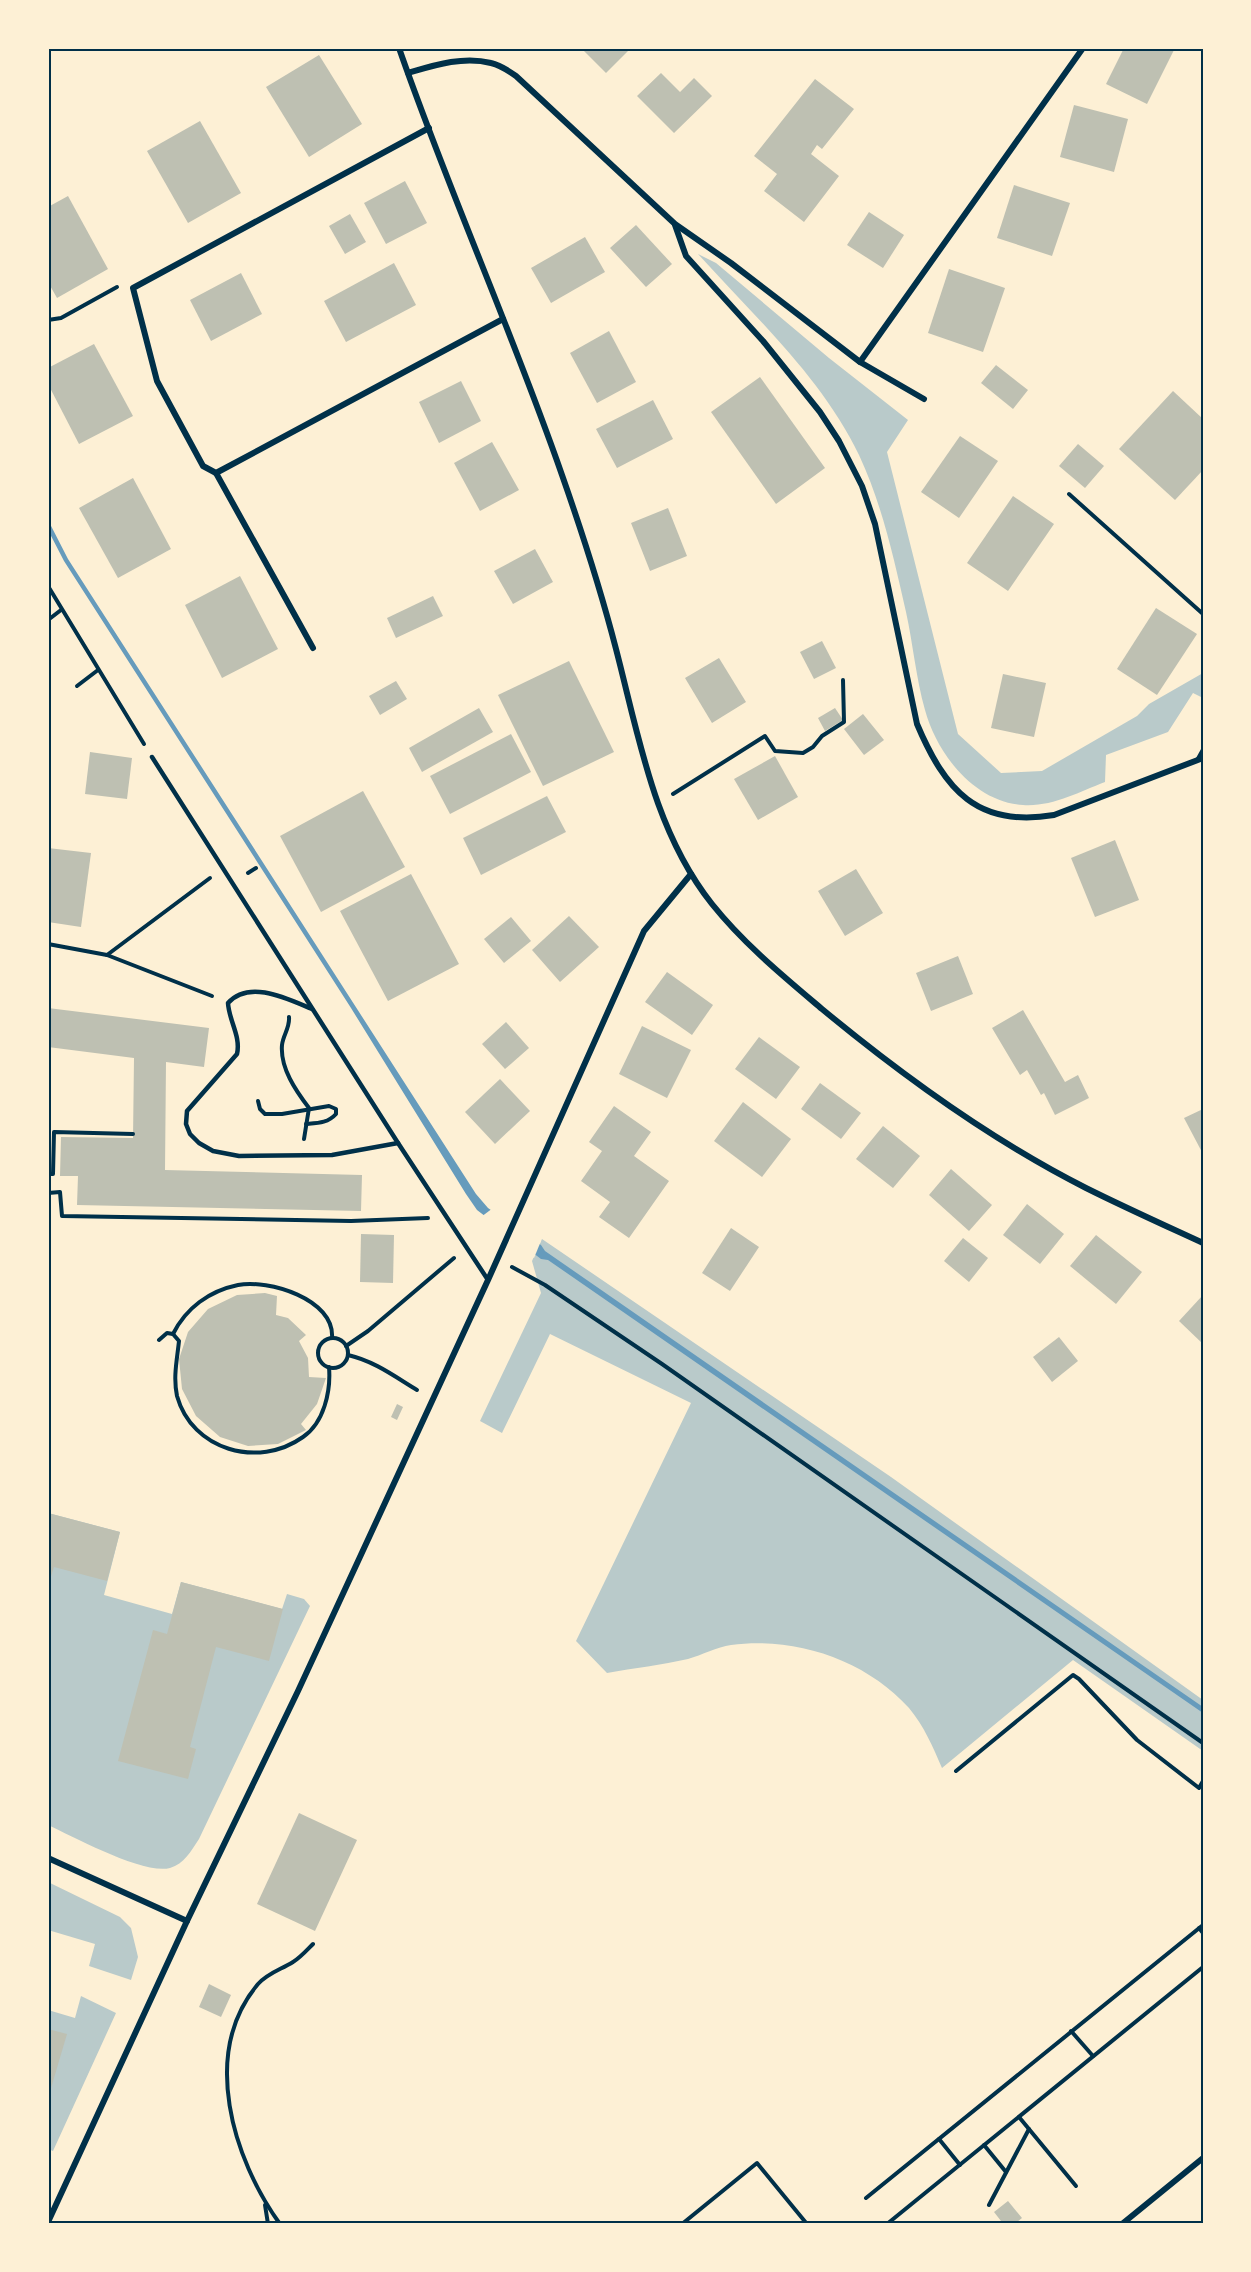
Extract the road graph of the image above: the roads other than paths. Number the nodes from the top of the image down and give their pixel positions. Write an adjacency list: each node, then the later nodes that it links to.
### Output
1 (399, 48): 3 (street)
2 (1083, 48): 7 (street)
3 (408, 73): 4 (street); 5 (street)
4 (429, 128): 6 (street); 9 (street)
5 (675, 224): 7 (street); 13 (street)
6 (503, 319): 9 (street); 14 (street)
7 (860, 362): 8 (street)
8 (924, 399)
9 (216, 473): 10 (street)
10 (313, 648)
11 (1203, 750): 13 (lane)
12 (152, 757): 15 (lane)
13 (1201, 759)
14 (690, 874): 17 (street); 18 (street)
15 (312, 1009): 16 (lane); 16 (lane)
16 (398, 1143): 18 (lane)
17 (1203, 1243)
18 (488, 1280): 20 (street)
19 (48, 1858): 20 (street)
20 (188, 1921): 22 (street)
21 (1203, 2158): 23 (street)
22 (48, 2222)
23 (1122, 2224)

